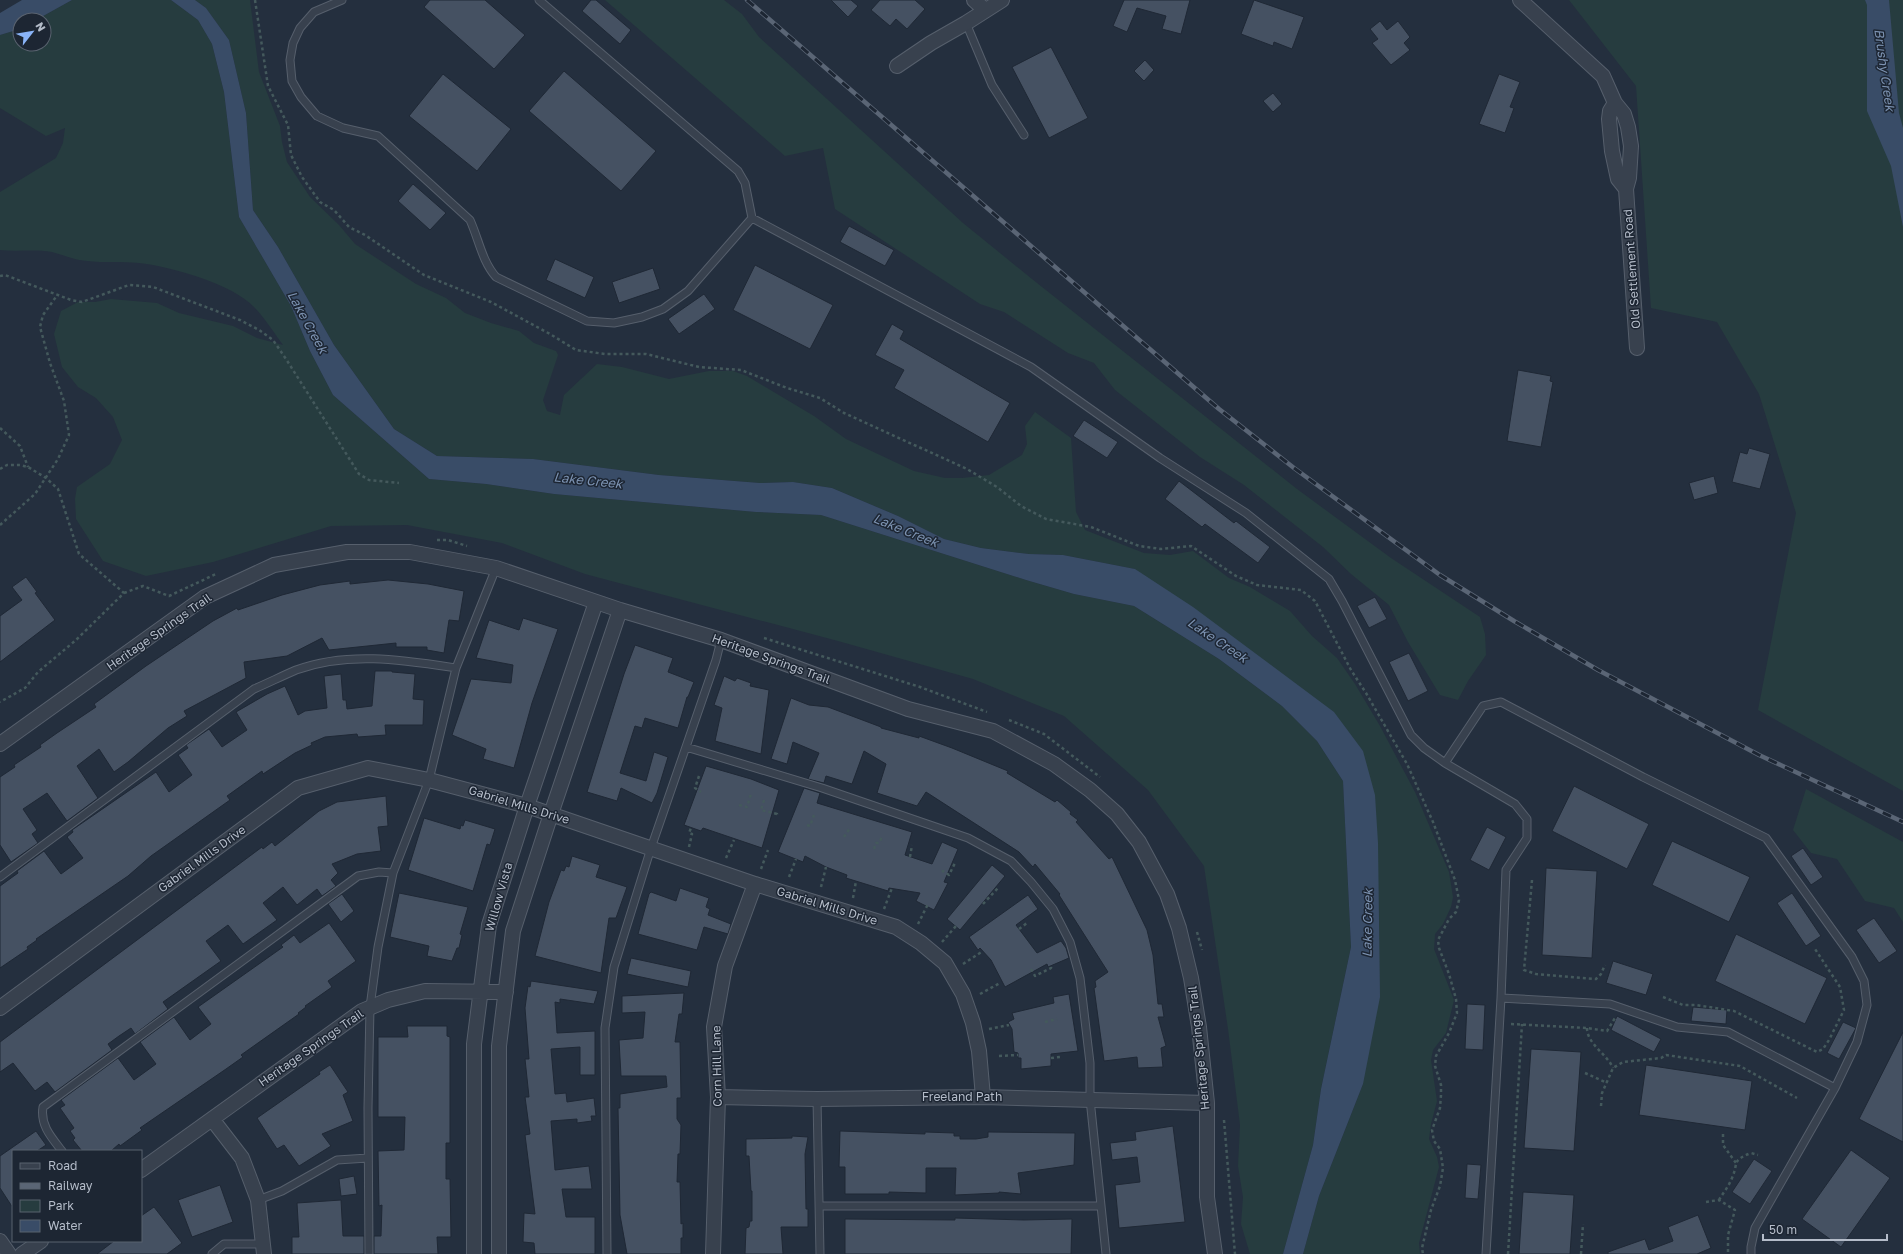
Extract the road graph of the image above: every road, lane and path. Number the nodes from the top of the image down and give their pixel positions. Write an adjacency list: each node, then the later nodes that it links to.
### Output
1 (255, 0): 154 (path)
2 (342, 0): 13 (lane)
3 (539, 0): 13 (lane)
4 (974, 0): 7 (street)
5 (1002, 0): 7 (street)
6 (1520, 0): 10 (street, Old Settlement Road)
7 (985, 10): 8 (street)
8 (966, 23): 9 (street); 11 (lane)
9 (897, 66)
10 (1615, 103): 12 (street, Old Settlement Road); 12 (street, Old Settlement Road)
11 (1024, 135)
12 (1626, 189): 16 (street, Old Settlement Road)
13 (752, 218): 38 (lane)
14 (0, 276): 15 (path)
15 (58, 294): 20 (path); 21 (path)
16 (1637, 348)
17 (0, 428): 18 (path)
18 (28, 467): 19 (path); 20 (path)
19 (0, 469)
20 (46, 478): 22 (path); 27 (path)
21 (399, 483)
22 (0, 525)
23 (431, 539): 24 (path)
24 (470, 547)
25 (496, 568): 28 (street, Heritage Springs Trail); 32 (lane); 36 (street, Heritage Springs Trail)
26 (219, 572): 27 (path)
27 (124, 593): 33 (path)
28 (596, 602): 29 (street, Heritage Springs Trail); 46 (street, Willow Vista)
29 (620, 610): 31 (street, Heritage Springs Trail); 47 (street, Willow Vista)
30 (763, 638): 34 (path)
31 (721, 640): 37 (lane); 123 (street, Heritage Springs Trail)
32 (456, 668): 41 (lane); 69 (lane)
33 (0, 702)
34 (993, 714)
35 (1007, 720): 40 (path)
36 (0, 744)
37 (686, 747): 58 (lane); 122 (lane)
38 (1445, 763): 99 (lane); 117 (lane)
39 (699, 776): 42 (path)
40 (1102, 779)
41 (429, 780): 46 (street, Gabriel Mills Drive); 68 (lane); 101 (street, Gabriel Mills Drive)
42 (702, 792)
43 (751, 794): 45 (path)
44 (764, 800): 49 (path)
45 (739, 805)
46 (527, 806): 47 (street, Gabriel Mills Drive); 96 (street, Willow Vista)
47 (551, 814): 58 (street, Gabriel Mills Drive); 95 (street, Willow Vista)
48 (814, 815): 50 (path)
49 (776, 816)
50 (808, 825)
51 (691, 828): 57 (path)
52 (850, 828): 53 (path)
53 (844, 837)
54 (882, 837): 59 (path)
55 (734, 840): 62 (path)
56 (912, 845): 61 (path)
57 (689, 847)
58 (651, 848): 73 (street, Gabriel Mills Drive); 148 (lane)
59 (874, 849)
60 (768, 850): 66 (path)
61 (910, 857)
62 (726, 858)
63 (796, 859): 70 (path)
64 (955, 863): 67 (path)
65 (826, 867): 74 (path)
66 (761, 869)
67 (942, 872)
68 (393, 873): 100 (lane); 128 (lane)
69 (0, 877)
70 (789, 877)
71 (1532, 880): 91 (path)
72 (856, 881): 77 (path)
73 (754, 884): 118 (street, Corn Hill Lane); 119 (street, Gabriel Mills Drive)
74 (821, 887)
75 (892, 888): 80 (path)
76 (998, 888): 79 (path)
77 (852, 899)
78 (928, 904): 82 (path)
79 (983, 904)
80 (884, 909)
81 (1027, 923): 85 (path)
82 (918, 924)
83 (956, 926): 86 (path)
84 (1195, 926): 89 (path)
85 (1019, 929)
86 (942, 942)
87 (1815, 949): 98 (path)
88 (983, 951): 90 (path)
89 (1202, 955)
90 (963, 964)
91 (1605, 965)
92 (1031, 969): 93 (path)
93 (1053, 970)
94 (1000, 983): 97 (path)
95 (506, 992): 96 (street, Heritage Springs Trail); 147 (street, Willow Vista)
96 (480, 993): 100 (street, Heritage Springs Trail); 146 (street, Willow Vista)
97 (980, 994)
98 (1663, 997)
99 (1501, 998): 117 (lane); 155 (lane)
100 (370, 1007): 126 (street, Heritage Springs Trail); 130 (lane)
101 (0, 1008)
102 (1057, 1018): 104 (path)
103 (1615, 1018): 108 (path)
104 (1045, 1022)
105 (1507, 1023): 107 (path)
106 (1009, 1024): 109 (path)
107 (1522, 1024): 108 (path); 156 (path)
108 (1587, 1028): 114 (path)
109 (989, 1029)
110 (1018, 1055): 111 (path)
111 (999, 1056)
112 (1060, 1057): 113 (path)
113 (1051, 1058)
114 (1613, 1068): 116 (path); 120 (path)
115 (1585, 1073): 116 (path)
116 (1607, 1083): 124 (path)
117 (1835, 1088): 159 (lane)
118 (718, 1097): 121 (street, Freeland Path); 149 (street, Corn Hill Lane)
119 (983, 1097): 121 (street, Freeland Path); 122 (street, Freeland Path)
120 (1797, 1098)
121 (817, 1099): 136 (lane)
122 (1090, 1099): 123 (street, Freeland Path); 137 (lane)
123 (1206, 1103): 152 (street, Heritage Springs Trail)
124 (1601, 1106)
125 (1223, 1117): 153 (path)
126 (212, 1118): 132 (street, Heritage Springs Trail); 133 (street)
127 (1723, 1134): 131 (path)
128 (61, 1150)
129 (1758, 1155): 131 (path)
130 (368, 1158): 133 (lane); 145 (lane)
131 (1736, 1163): 134 (path)
132 (142, 1169)
133 (258, 1200): 141 (street)
134 (1719, 1200): 135 (path); 158 (path)
135 (1706, 1202)
136 (820, 1206): 137 (lane); 150 (lane)
137 (1100, 1206): 151 (lane)
138 (1583, 1224): 157 (path)
139 (0, 1241): 142 (street)
140 (40, 1242): 143 (street)
141 (263, 1249): 144 (lane)
142 (9, 1254)
143 (22, 1254)
144 (212, 1254)
145 (369, 1254)
146 (474, 1254)
147 (499, 1254)
148 (607, 1254)
149 (713, 1254)
150 (820, 1254)
151 (1106, 1254)
152 (1215, 1254)
153 (1235, 1254)
154 (1423, 1254)
155 (1486, 1254)
156 (1508, 1254)
157 (1580, 1254)
158 (1728, 1254)
159 (1751, 1254)

